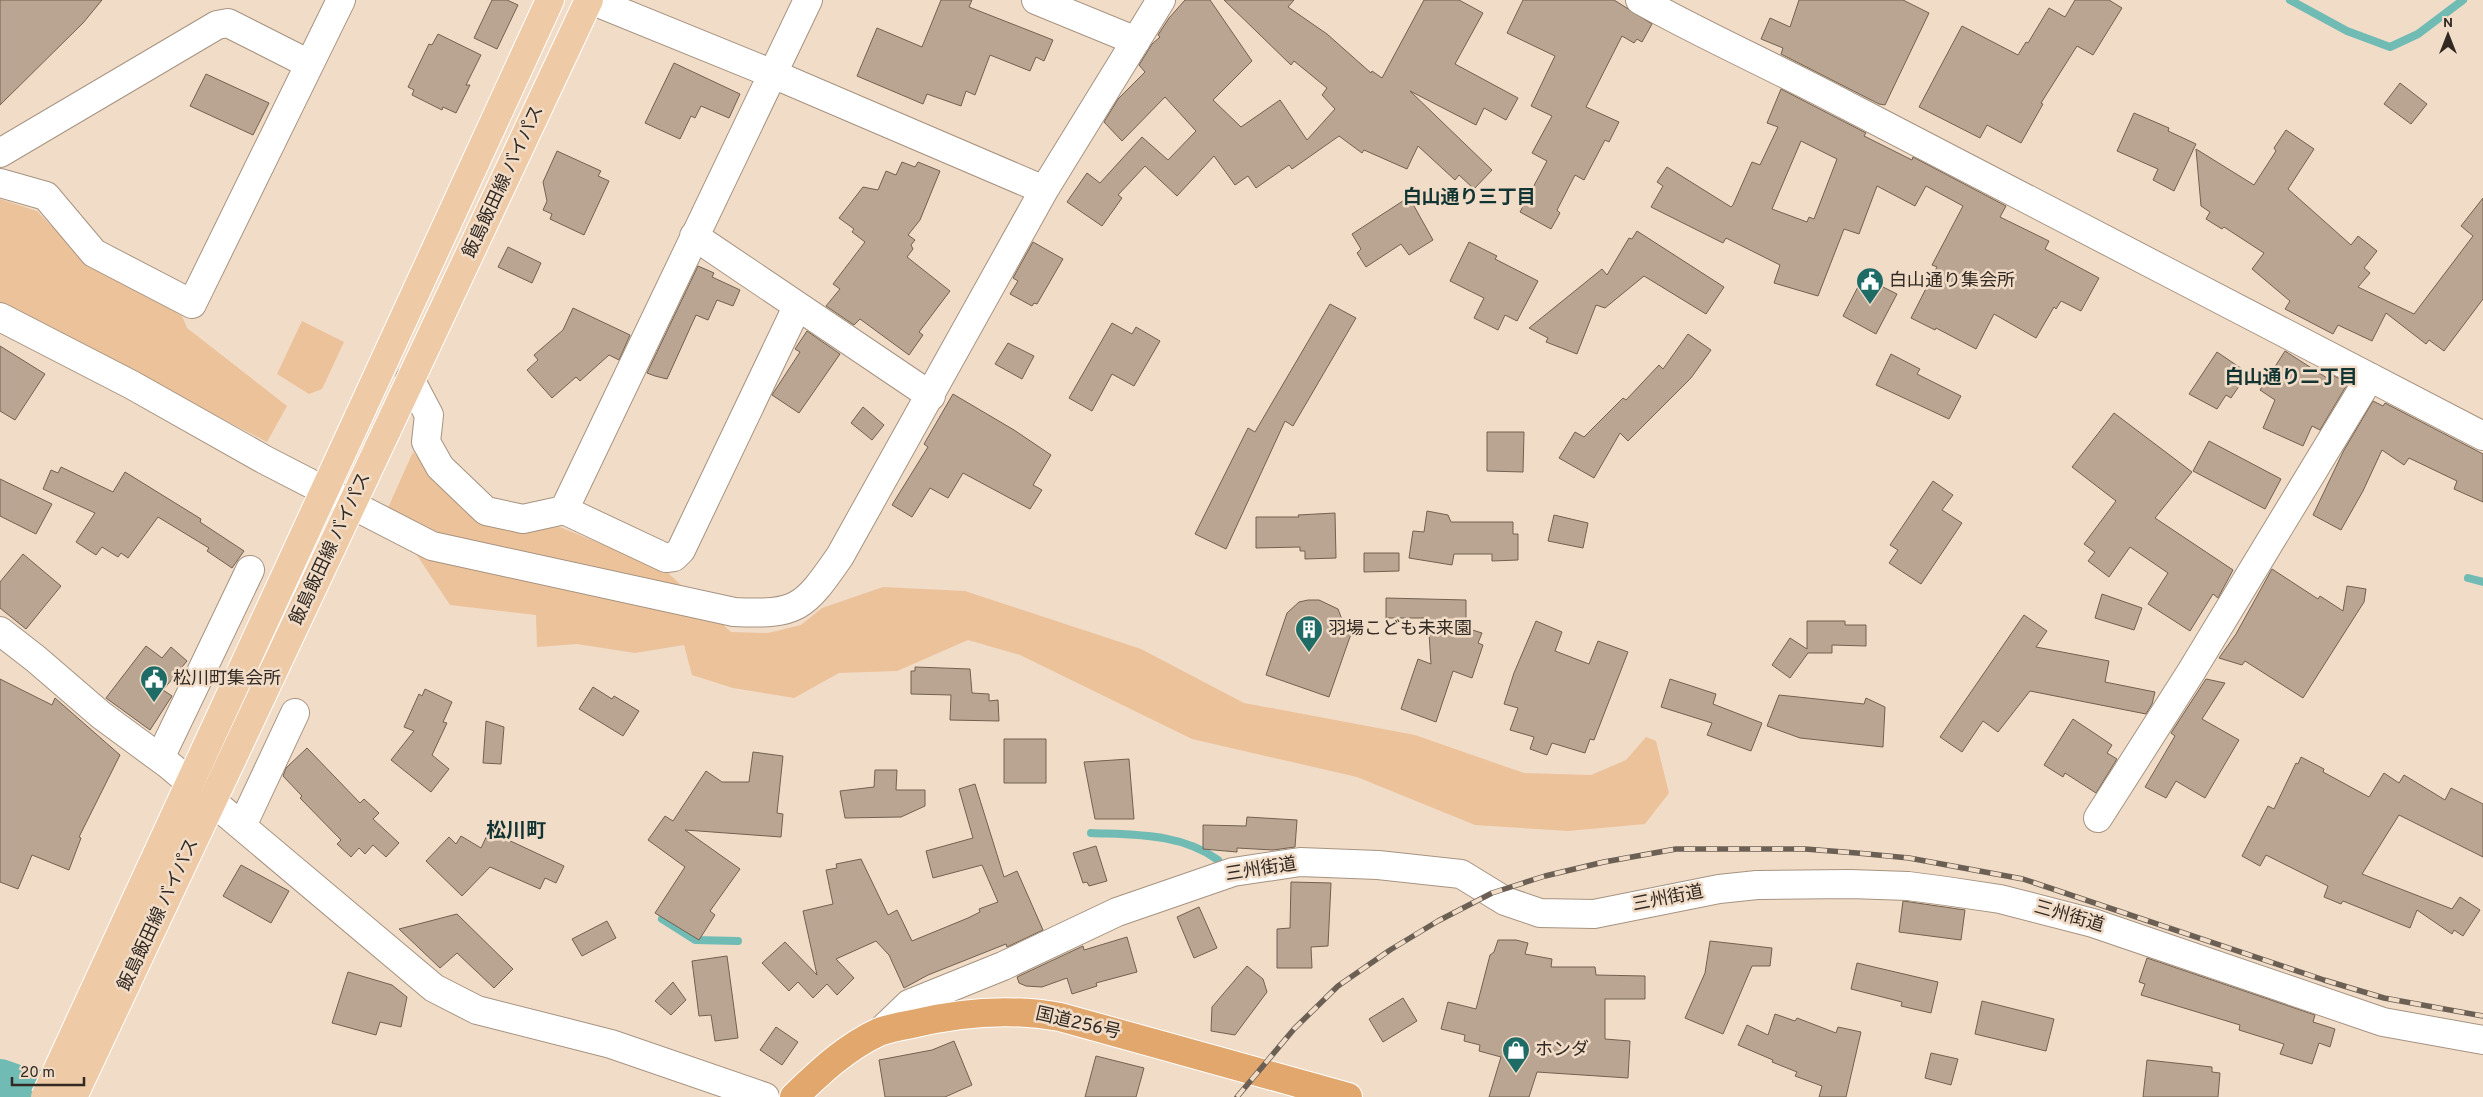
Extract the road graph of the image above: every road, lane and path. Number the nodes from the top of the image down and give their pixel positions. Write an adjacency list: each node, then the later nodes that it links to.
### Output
1 (341, 0): 9 (street)
2 (550, 0): 30 (main road, 飯島飯田線 バイパス, bridge)
3 (590, 0): 10 (street); 18 (main road, 飯島飯田線 バイパス)
4 (808, 0): 10 (street)
5 (1036, 0): 8 (street)
6 (1161, 0): 8 (street)
7 (1640, 0): 17 (street)
8 (1136, 41): 13 (street)
9 (309, 64): 11 (street); 12 (street)
10 (773, 74): 13 (street); 14 (street)
11 (0, 153)
12 (0, 183)
13 (1044, 190): 19 (street)
14 (694, 236): 15 (street); 21 (street)
15 (797, 307): 19 (street); 21 (street)
16 (0, 317): 19 (street)
17 (2370, 377): 20 (street); 26 (street)
18 (410, 380): 21 (street); 31 (main road, 飯島飯田線 バイパス, bridge)
19 (931, 396)
20 (2483, 436)
21 (564, 510)
22 (250, 570): 25 (street)
23 (0, 631): 25 (street)
24 (295, 713): 27 (street)
25 (160, 758): 27 (street)
26 (2098, 818)
27 (242, 826): 32 (street)
28 (880, 1031): 29 (street, 三州街道); 33 (highway, 国道256号); 34 (highway, 国道256号)
29 (2483, 1040)
30 (45, 1097)
31 (73, 1097)
32 (765, 1097)
33 (794, 1097)
34 (1348, 1097)

